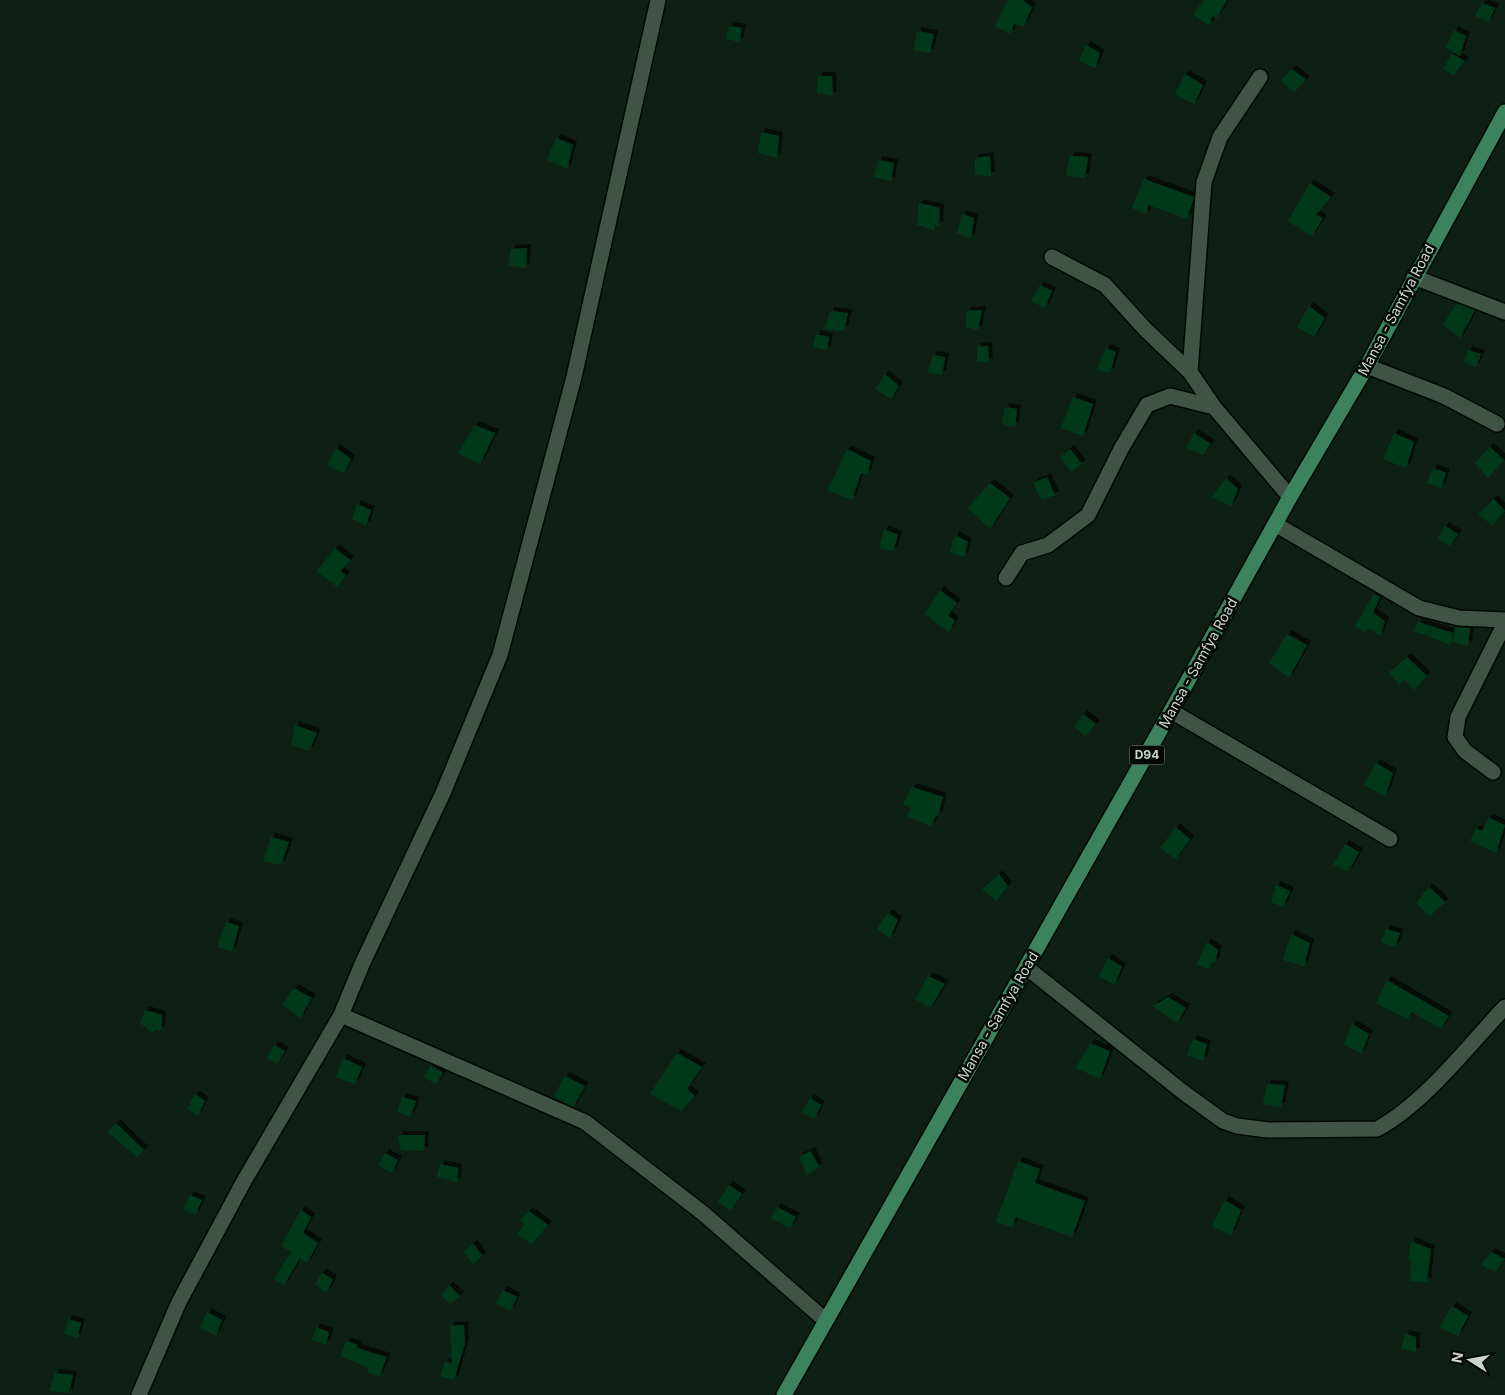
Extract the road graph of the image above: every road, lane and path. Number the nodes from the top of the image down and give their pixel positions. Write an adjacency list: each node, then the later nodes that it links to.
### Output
1 (658, 0): 21 (street)
2 (1260, 77): 9 (street)
3 (1505, 112): 4 (main road, Mansa - Samfya Road / D94)
4 (1501, 129): 6 (main road, Mansa - Samfya Road / D94)
5 (1052, 257): 9 (street)
6 (1414, 277): 7 (street); 8 (main road, Mansa - Samfya Road / D94)
7 (1505, 312)
8 (1366, 366): 11 (street); 12 (main road, Mansa - Samfya Road / D94)
9 (1190, 372): 10 (street)
10 (1214, 407): 12 (street); 14 (street)
11 (1497, 424)
12 (1290, 497): 13 (main road, Mansa - Samfya Road / D94)
13 (1275, 524): 15 (street); 16 (main road, Mansa - Samfya Road / D94)
14 (1006, 578)
15 (1505, 621): 17 (street)
16 (1171, 711): 18 (street); 19 (main road, Mansa - Samfya Road / D94)
17 (1493, 772)
18 (1390, 839)
19 (1026, 967): 20 (street); 22 (main road, Mansa - Samfya Road / D94)
20 (1505, 1006)
21 (342, 1015): 22 (street); 23 (street)
22 (825, 1320): 24 (main road, Mansa - Samfya Road / D94)
23 (139, 1395)
24 (784, 1395)

